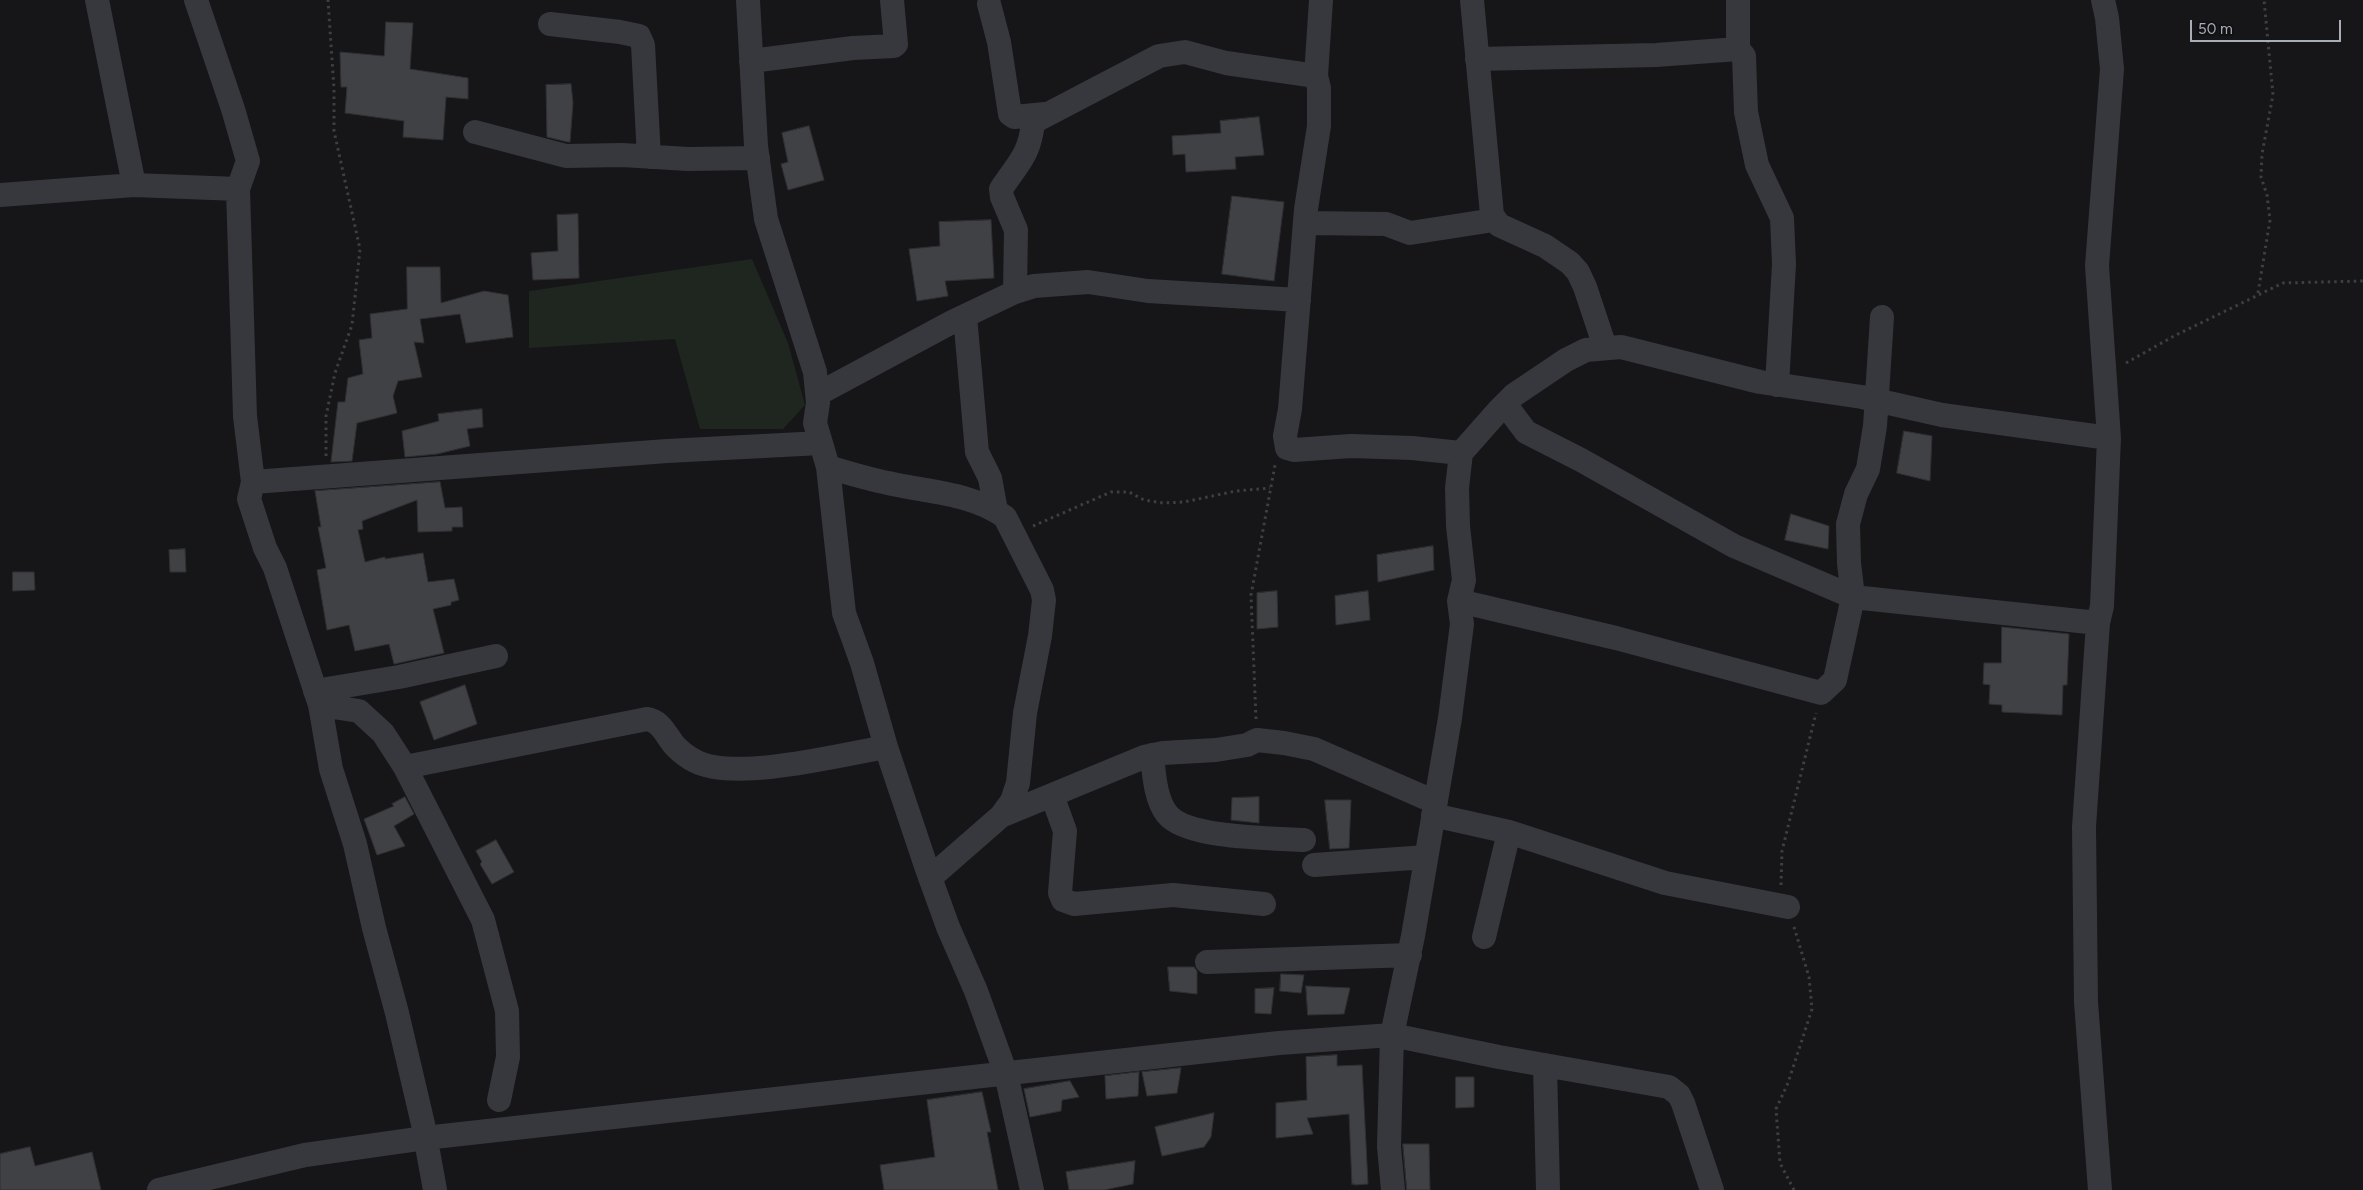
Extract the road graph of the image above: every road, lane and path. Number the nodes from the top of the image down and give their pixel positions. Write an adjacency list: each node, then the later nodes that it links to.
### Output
1 (97, 0): 21 (street)
2 (196, 0): 22 (street)
3 (328, 0): 43 (path)
4 (748, 0): 15 (street)
5 (892, 0): 15 (street)
6 (1321, 0): 16 (street)
7 (1472, 0): 14 (street)
8 (1738, 0): 13 (street)
9 (2103, 0): 33 (street)
10 (2264, 0): 28 (path)
11 (989, 4): 17 (street)
12 (550, 24): 19 (street)
13 (1738, 49): 14 (street); 34 (street)
14 (1477, 59): 24 (street)
15 (751, 62): 20 (street)
16 (1316, 76): 17 (street); 25 (street)
17 (1045, 114): 27 (street)
18 (475, 132): 19 (street)
19 (648, 157): 20 (street)
20 (758, 158): 35 (street)
21 (134, 186): 22 (street); 23 (street)
22 (238, 189): 44 (street)
23 (0, 195)
24 (1494, 220): 25 (street); 32 (street)
25 (1305, 223): 29 (street)
26 (2363, 282): 28 (path)
27 (1015, 292): 29 (street); 30 (street)
28 (2258, 293): 33 (path)
29 (1300, 300): 39 (street)
30 (965, 316): 35 (street); 46 (street)
31 (1882, 317): 36 (street)
32 (1605, 347): 34 (street); 37 (street)
33 (2103, 369): 38 (street)
34 (1777, 385): 36 (street)
35 (818, 394): 40 (street)
36 (1878, 400): 38 (street); 48 (street)
37 (1505, 404): 41 (street); 48 (street)
38 (2109, 438): 50 (street)
39 (1284, 442): 41 (street); 45 (path)
40 (821, 443): 42 (street); 43 (street)
41 (1460, 453): 49 (street)
42 (828, 467): 46 (street); 55 (street)
43 (325, 477): 44 (street)
44 (253, 482): 53 (street)
45 (1270, 488): 47 (path); 54 (path)
46 (996, 511): 47 (street)
47 (1014, 534): 60 (street)
48 (1853, 597): 50 (street); 52 (street)
49 (1459, 601): 52 (street); 59 (street)
50 (2098, 623): 83 (street)
51 (496, 656): 53 (street)
52 (1821, 693): 67 (path)
53 (318, 698): 57 (street); 75 (street)
54 (1257, 740): 56 (street); 59 (street)
55 (886, 747): 57 (street); 65 (street)
56 (1152, 755): 58 (street); 62 (street)
57 (405, 767): 74 (street)
58 (1052, 795): 60 (street); 66 (street)
59 (1434, 809): 61 (street); 63 (street)
60 (1001, 816): 65 (street)
61 (1509, 832): 67 (street); 68 (street)
62 (1304, 840)
63 (1426, 857): 64 (street); 69 (street)
64 (1314, 866)
65 (930, 878): 73 (street)
66 (1264, 904)
67 (1788, 907): 82 (path)
68 (1484, 937)
69 (1410, 955): 70 (street); 71 (street)
70 (1207, 962)
71 (1392, 1035): 72 (street); 73 (street); 79 (street)
72 (1544, 1065): 80 (street); 81 (street)
73 (1006, 1074): 75 (street); 78 (street)
74 (499, 1100)
75 (425, 1138): 76 (street); 77 (street)
76 (158, 1190)
77 (435, 1190)
78 (1032, 1190)
79 (1392, 1190)
80 (1548, 1190)
81 (1712, 1190)
82 (1794, 1190)
83 (2100, 1190)

